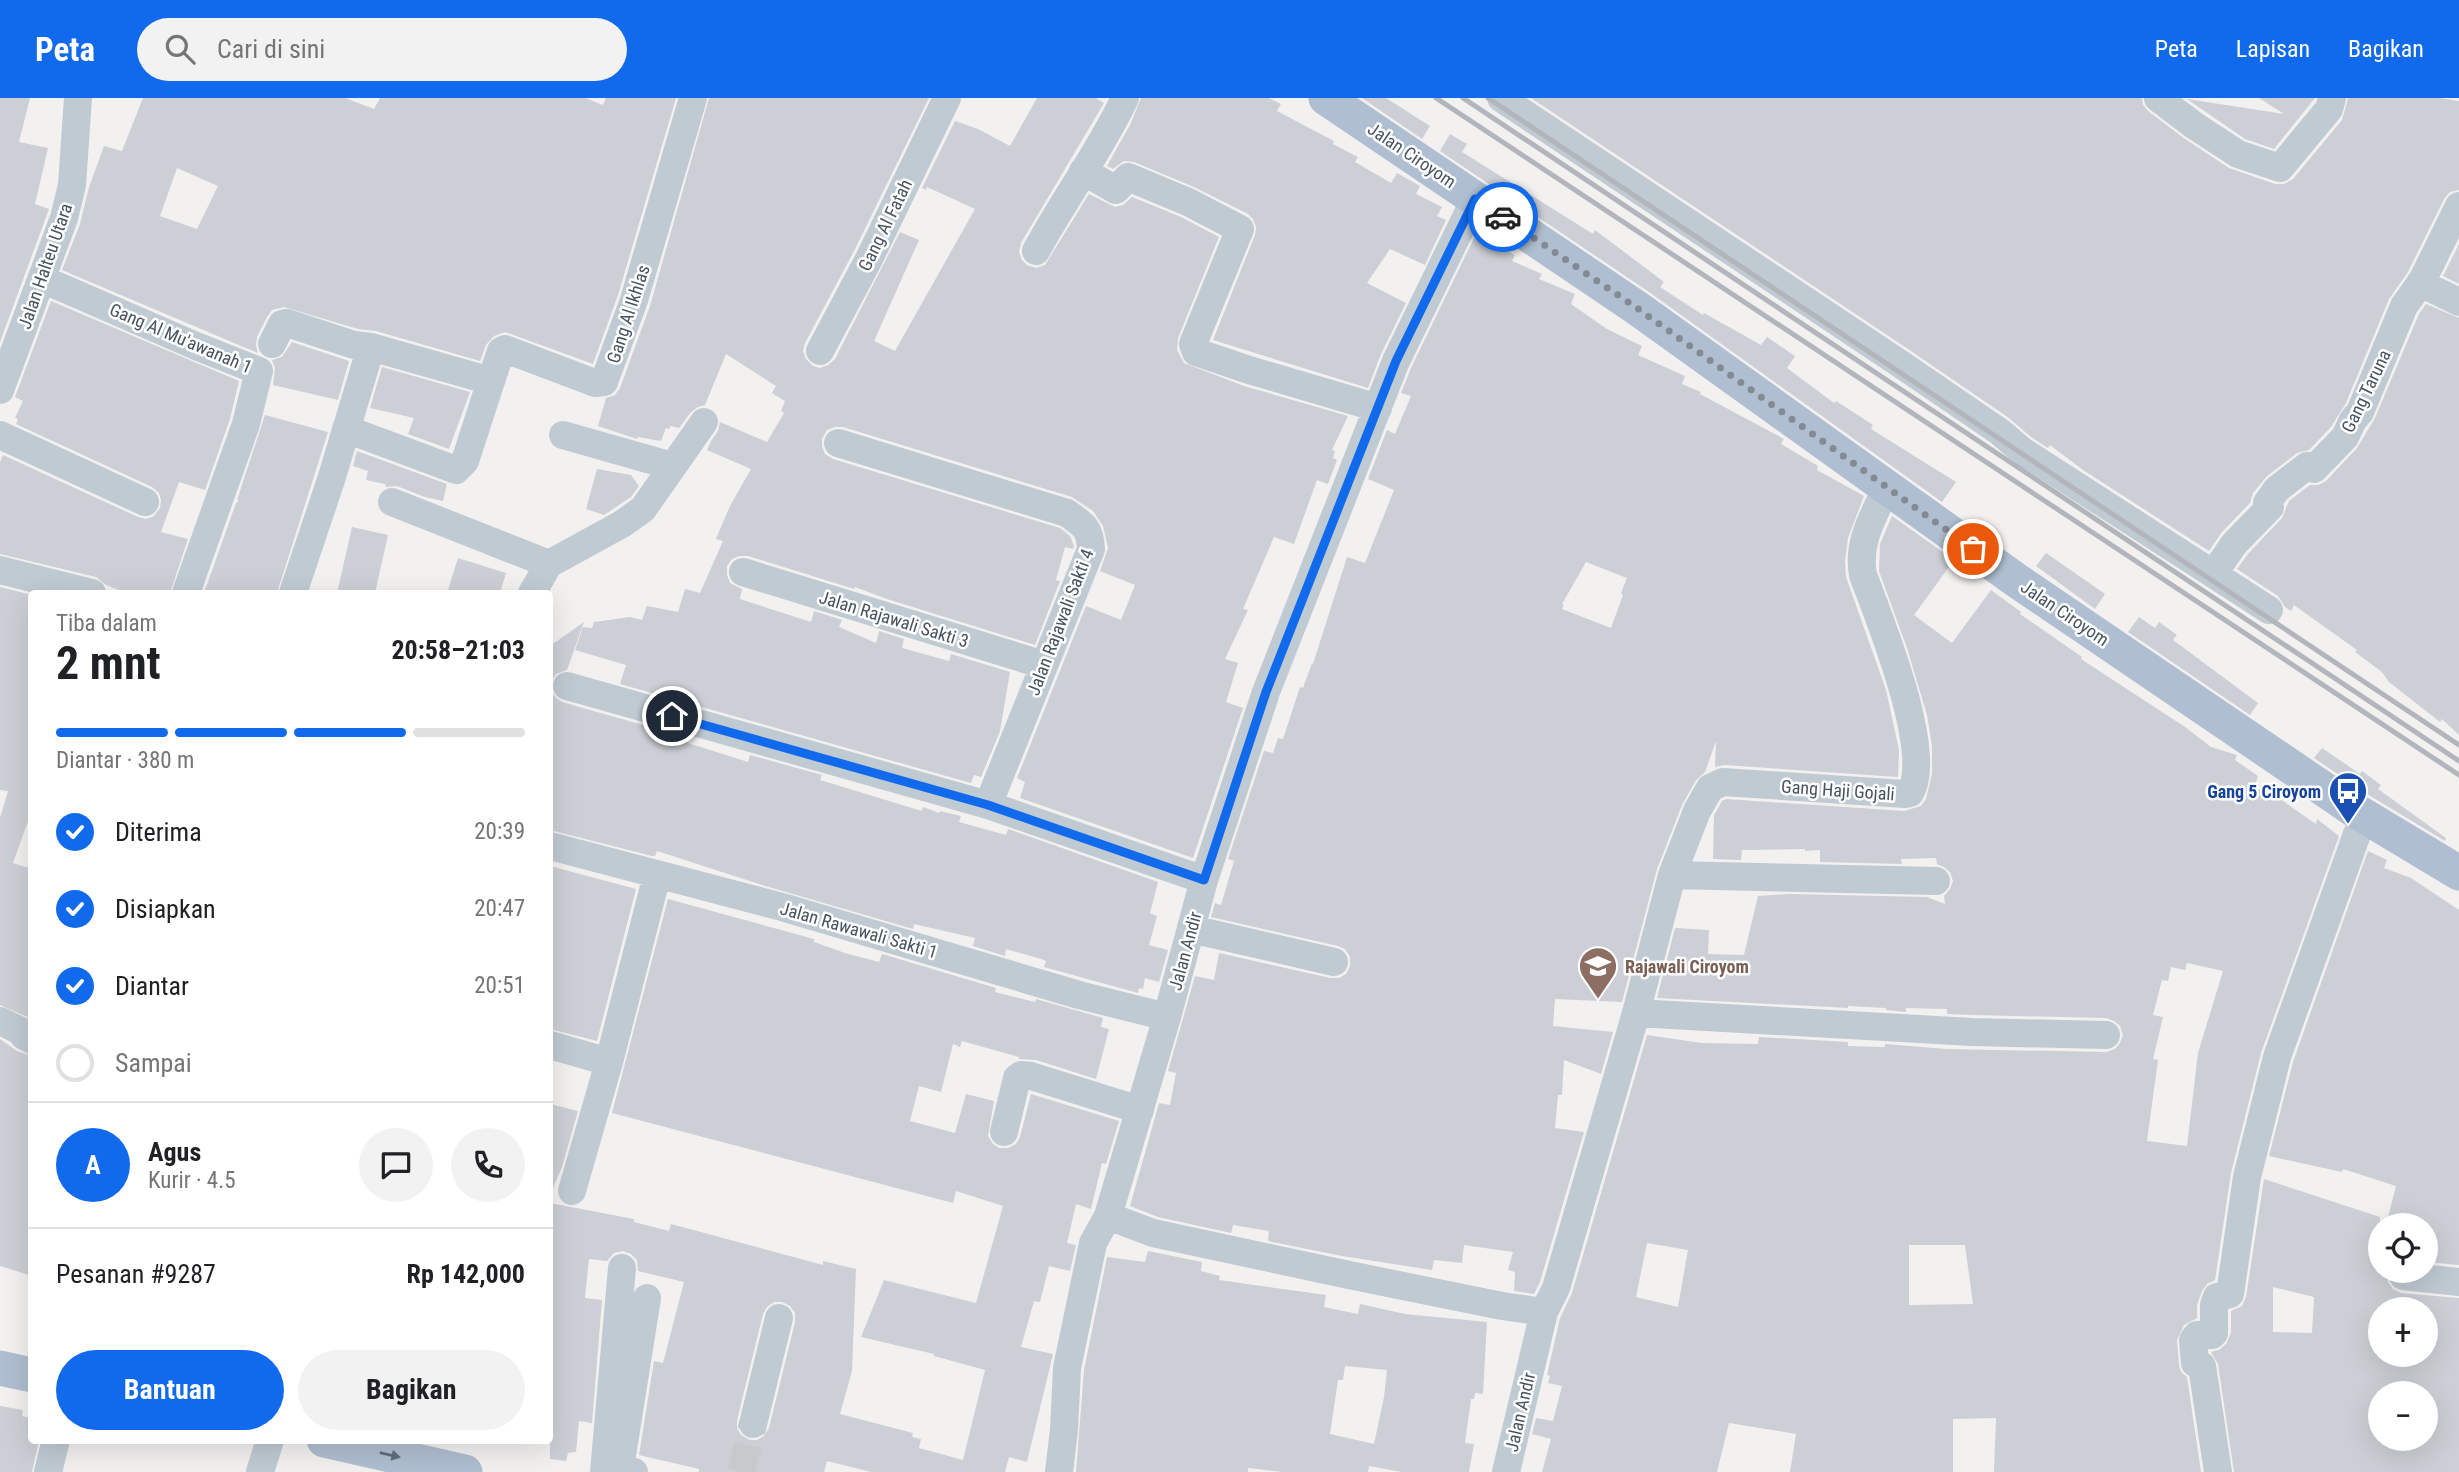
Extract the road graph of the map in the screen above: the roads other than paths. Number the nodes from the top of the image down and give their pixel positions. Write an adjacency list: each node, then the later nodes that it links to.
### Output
1 (78, 98): 13 (street, Jalan Halteu Utara)
2 (693, 98): 19 (street, Gang Al Ikhlas)
3 (947, 98): 18 (street, Gang Al Fatah)
4 (1125, 98): 9 (street)
5 (1326, 98): 10 (main road, Jalan Ciroyom)
6 (1501, 98): 34 (street)
7 (2158, 98): 8 (street)
8 (2332, 98)
9 (1083, 172): 12 (street); 21 (street)
10 (1475, 199): 21 (street, Jalan Andir); 28 (main road, Jalan Ciroyom)
11 (2459, 206): 14 (street, Gang Taruna)
12 (1036, 251)
13 (42, 279): 20 (street, Jalan Halteu Utara); 36 (street, Gang Al Mu'awanah 1)
14 (2420, 283): 15 (street); 34 (street, Gang Taruna)
15 (2459, 302)
16 (272, 344): 17 (street)
17 (371, 346): 19 (street); 23 (street)
18 (820, 351)
19 (491, 381): 23 (street)
20 (0, 390)
21 (1378, 408): 49 (street, Jalan Andir)
22 (704, 422): 27 (street)
23 (346, 429): 37 (street)
24 (0, 435): 29 (street)
25 (563, 435): 27 (street)
26 (838, 443): 40 (street, Jalan Rajawali Sakti 4)
27 (672, 466): 31 (street)
28 (1887, 487): 43 (main road, Jalan Ciroyom); 48 (street, Gang Haji Gojali)
29 (145, 502)
30 (392, 502): 31 (street)
31 (549, 564): 38 (street)
32 (0, 570): 35 (street)
33 (743, 572): 40 (street, Jalan Rajawali Sakti 3)
34 (2214, 573): 39 (street)
35 (80, 590)
36 (187, 590)
37 (294, 590)
38 (534, 590)
39 (2269, 610)
40 (1044, 665): 42 (street, Jalan Rajawali Sakti 4)
41 (567, 686): 42 (street)
42 (988, 805): 49 (street)
43 (2381, 826): 45 (main road, Jalan Ciroyom); 46 (main road, Jalan Ciroyom); 82 (street)
44 (553, 847): 47 (street, Jalan Rawawali Sakti 1)
45 (2459, 849)
46 (2459, 873)
47 (657, 874): 54 (street, Jalan Rawawali Sakti 1); 59 (street)
48 (1672, 874): 50 (street); 53 (street, Jalan Andir)
49 (1204, 880): 51 (street, Jalan Andir)
50 (1936, 881)
51 (1191, 929): 52 (street); 54 (street, Jalan Andir)
52 (1334, 962)
53 (1636, 1013): 56 (street); 68 (street, Jalan Andir)
54 (1167, 1017): 60 (street, Jalan Andir)
55 (0, 1021): 57 (street)
56 (2106, 1035)
57 (28, 1038)
58 (553, 1046): 59 (street)
59 (609, 1062): 62 (street)
60 (1140, 1110): 61 (street); 63 (street, Jalan Andir)
61 (1004, 1132)
62 (572, 1191)
63 (1108, 1216): 68 (street); 80 (street, Jalan Andir)
64 (622, 1268): 76 (street)
65 (2438, 1280): 66 (street)
66 (2459, 1282)
67 (647, 1298): 76 (street)
68 (1544, 1312): 81 (street, Jalan Andir)
69 (779, 1318): 72 (street)
70 (0, 1368): 71 (main road)
71 (28, 1374)
72 (753, 1424)
73 (55, 1444): 77 (street)
74 (269, 1444): 78 (street)
75 (342, 1444): 79 (main road, one-way to 79)
76 (619, 1471)
77 (48, 1472)
78 (260, 1472)
79 (465, 1472)
80 (1059, 1472)
81 (1506, 1472)
82 (2218, 1472)

